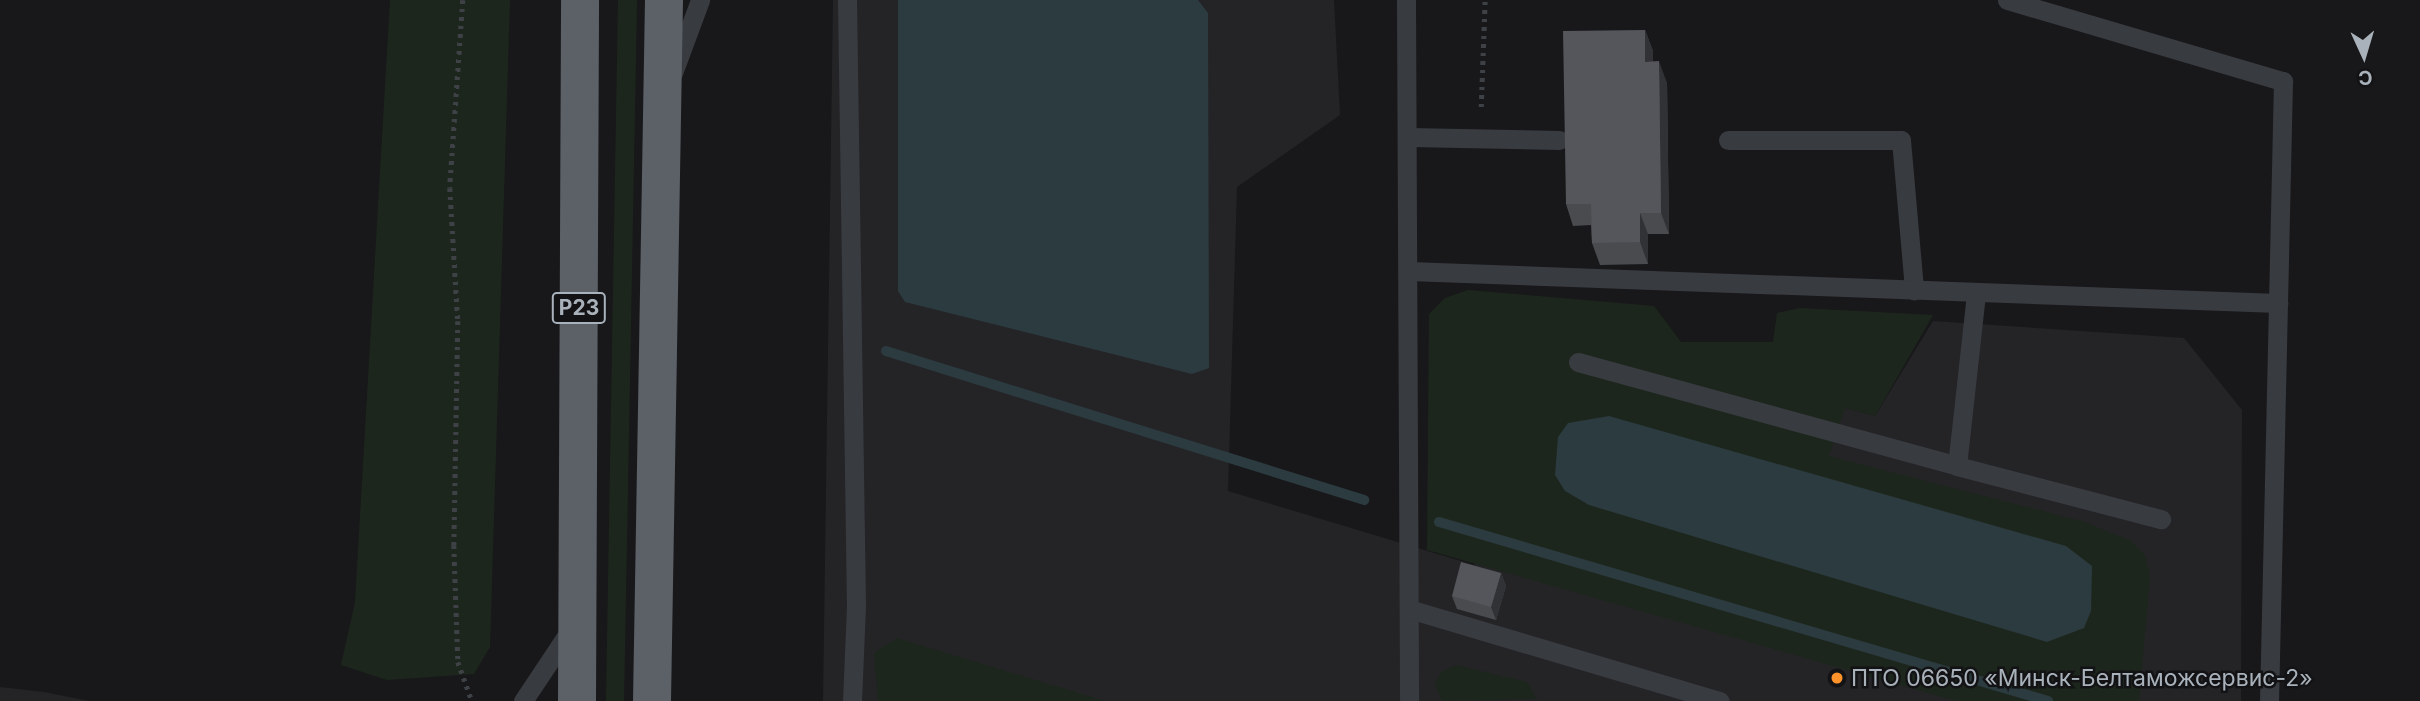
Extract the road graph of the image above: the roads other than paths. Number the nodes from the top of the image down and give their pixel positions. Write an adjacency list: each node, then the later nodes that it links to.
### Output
1 (580, 0): 19 (highway, Р23)
2 (664, 0): 7 (highway)
3 (700, 0): 7 (lane)
4 (847, 0): 23 (lane)
5 (1406, 0): 8 (lane)
6 (2007, 0): 14 (lane)
7 (663, 101): 22 (highway)
8 (1409, 137): 9 (lane); 11 (lane)
9 (1559, 139)
10 (1728, 140): 12 (lane)
11 (1409, 271): 12 (lane); 18 (lane)
12 (1914, 290): 13 (lane)
13 (1976, 293): 14 (lane); 16 (lane)
14 (2278, 303): 26 (lane)
15 (1578, 362): 16 (lane)
16 (1957, 466): 17 (lane)
17 (2161, 519)
18 (1409, 609): 24 (lane); 25 (lane)
19 (579, 616): 20 (lane); 21 (highway, Р23)
20 (523, 701)
21 (578, 701)
22 (652, 701)
23 (852, 701)
24 (1409, 701)
25 (1720, 701)
26 (2269, 701)

